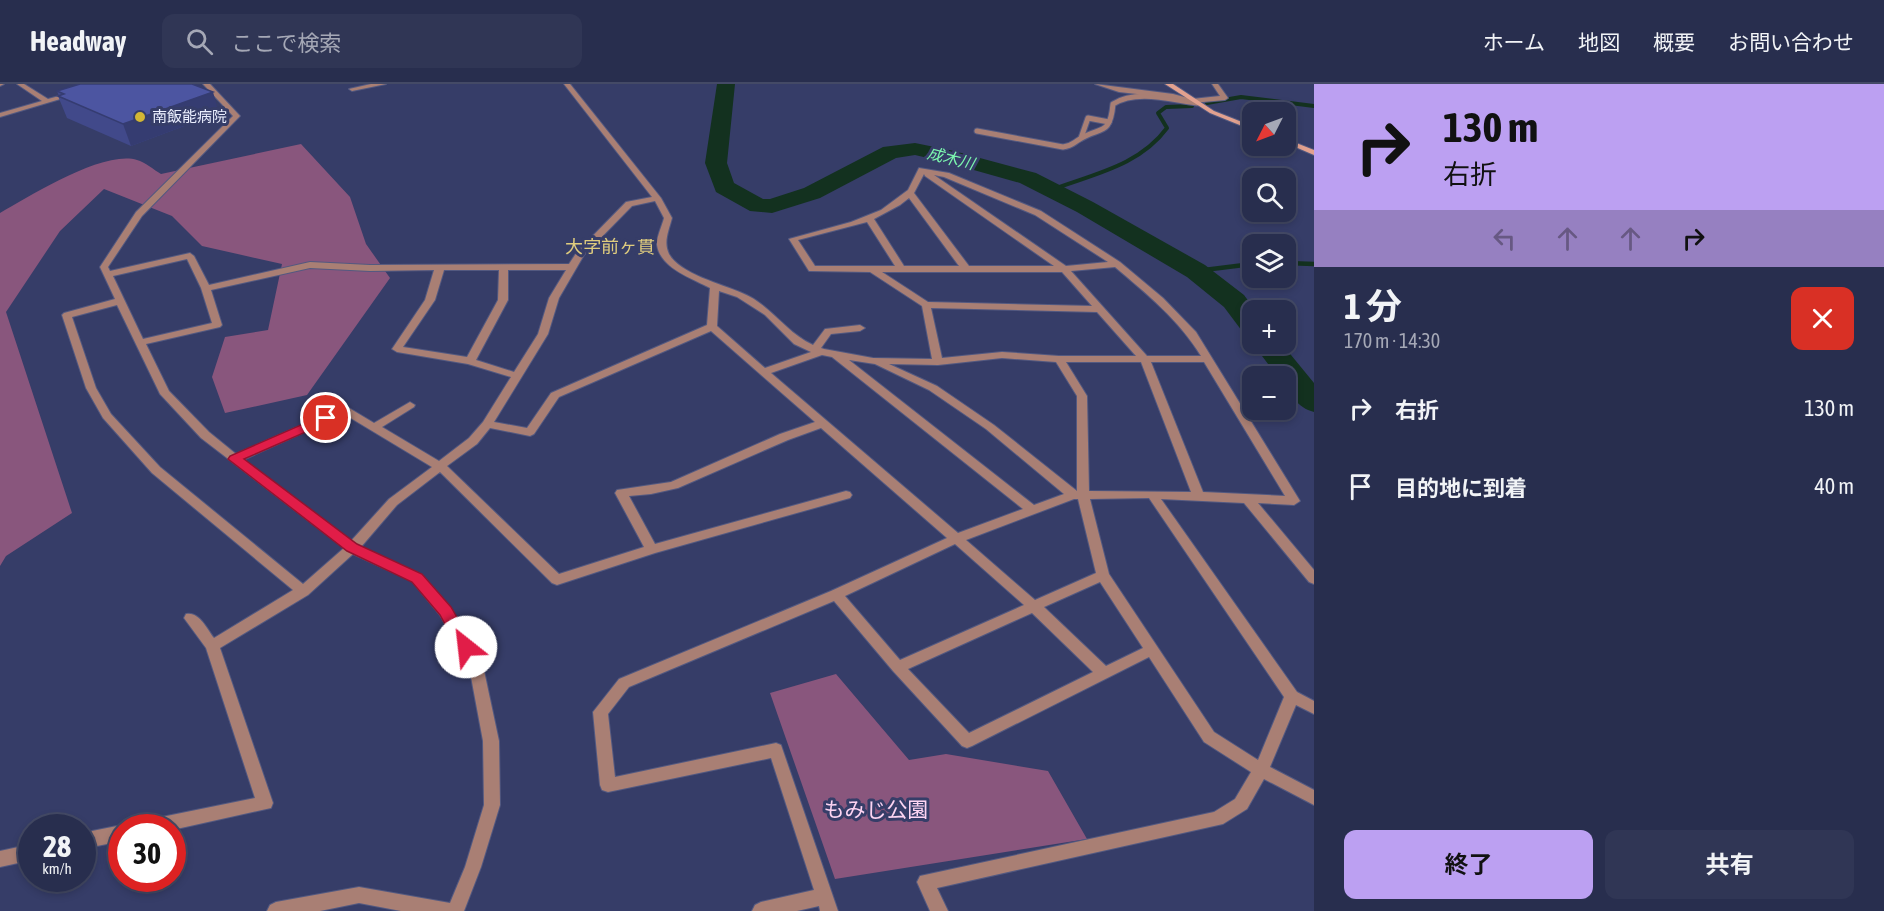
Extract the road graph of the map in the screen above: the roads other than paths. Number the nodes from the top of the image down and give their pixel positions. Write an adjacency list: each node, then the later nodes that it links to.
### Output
1 (20, 84): 10 (street)
2 (206, 84): 31 (street)
3 (383, 84): 8 (street)
4 (567, 84): 21 (street)
5 (1098, 84): 11 (street)
6 (1168, 84): 11 (main road)
7 (1215, 84): 11 (street)
8 (352, 89)
9 (78, 93): 10 (street)
10 (46, 102): 12 (street)
11 (1195, 102): 13 (lane); 14 (main road)
12 (0, 115)
13 (1109, 122): 16 (lane); 16 (lane)
14 (1242, 123)
15 (977, 131): 16 (lane)
16 (1081, 138)
17 (1296, 145): 18 (main road)
18 (1314, 153)
19 (922, 170): 20 (street); 23 (street); 29 (street)
20 (910, 193): 22 (street); 28 (street)
21 (657, 198): 26 (street); 32 (street)
22 (868, 217): 27 (street); 30 (street)
23 (1117, 264): 29 (street); 42 (street)
24 (504, 266): 25 (street); 26 (street); 46 (street)
25 (440, 267): 33 (street); 46 (street)
26 (571, 267): 49 (street)
27 (901, 269): 28 (street); 30 (street)
28 (966, 269): 29 (street)
29 (1064, 269): 36 (street)
30 (873, 270): 35 (street)
31 (108, 274): 33 (street); 34 (street)
32 (715, 287): 37 (street); 40 (street)
33 (206, 288): 39 (street)
34 (120, 301): 39 (street); 67 (street)
35 (926, 305): 36 (street); 47 (street)
36 (1100, 309): 45 (street)
37 (712, 327): 48 (street); 51 (street)
38 (860, 328): 40 (street)
39 (141, 342): 54 (street)
40 (818, 351): 41 (street); 48 (street)
41 (835, 355): 43 (street); 61 (street)
42 (1208, 359): 45 (street); 60 (street)
43 (873, 360): 47 (street); 56 (street)
44 (1059, 360): 45 (street); 47 (street); 56 (street)
45 (1145, 360): 59 (street)
46 (470, 361): 49 (street)
47 (938, 362)
48 (763, 372): 52 (street)
49 (517, 375): 51 (street)
50 (410, 405): 53 (street)
51 (487, 424): 55 (street)
52 (822, 424): 62 (street); 64 (street)
53 (375, 427): 54 (street); 55 (street)
54 (235, 459): 63 (street)
55 (441, 467): 63 (street); 64 (street)
56 (1078, 494): 57 (street); 61 (street); 65 (street)
57 (1152, 494): 59 (street); 75 (street)
58 (846, 495): 64 (street)
59 (1198, 495): 60 (street)
60 (1248, 499): 66 (street)
61 (1033, 510): 62 (street)
62 (957, 538): 68 (street); 69 (street)
63 (352, 548): 67 (street); 85 (street)
64 (652, 549)
65 (1103, 575): 69 (street); 72 (street)
66 (1314, 579)
67 (303, 591): 71 (street)
68 (836, 595): 73 (street); 82 (street)
69 (1034, 606): 73 (street); 74 (street)
70 (191, 618): 71 (street)
71 (212, 646): 79 (street)
72 (1153, 649): 74 (street); 77 (street)
73 (898, 667): 74 (street)
74 (1105, 674)
75 (1292, 696): 76 (street); 77 (street)
76 (1314, 708)
77 (1261, 770): 78 (street); 87 (street)
78 (1314, 798)
79 (186, 820)
80 (18, 855): 81 (street)
81 (0, 859)
82 (827, 904): 86 (street)
83 (276, 911): 84 (street)
84 (449, 911)
85 (455, 911)
86 (761, 911)
87 (939, 911)

